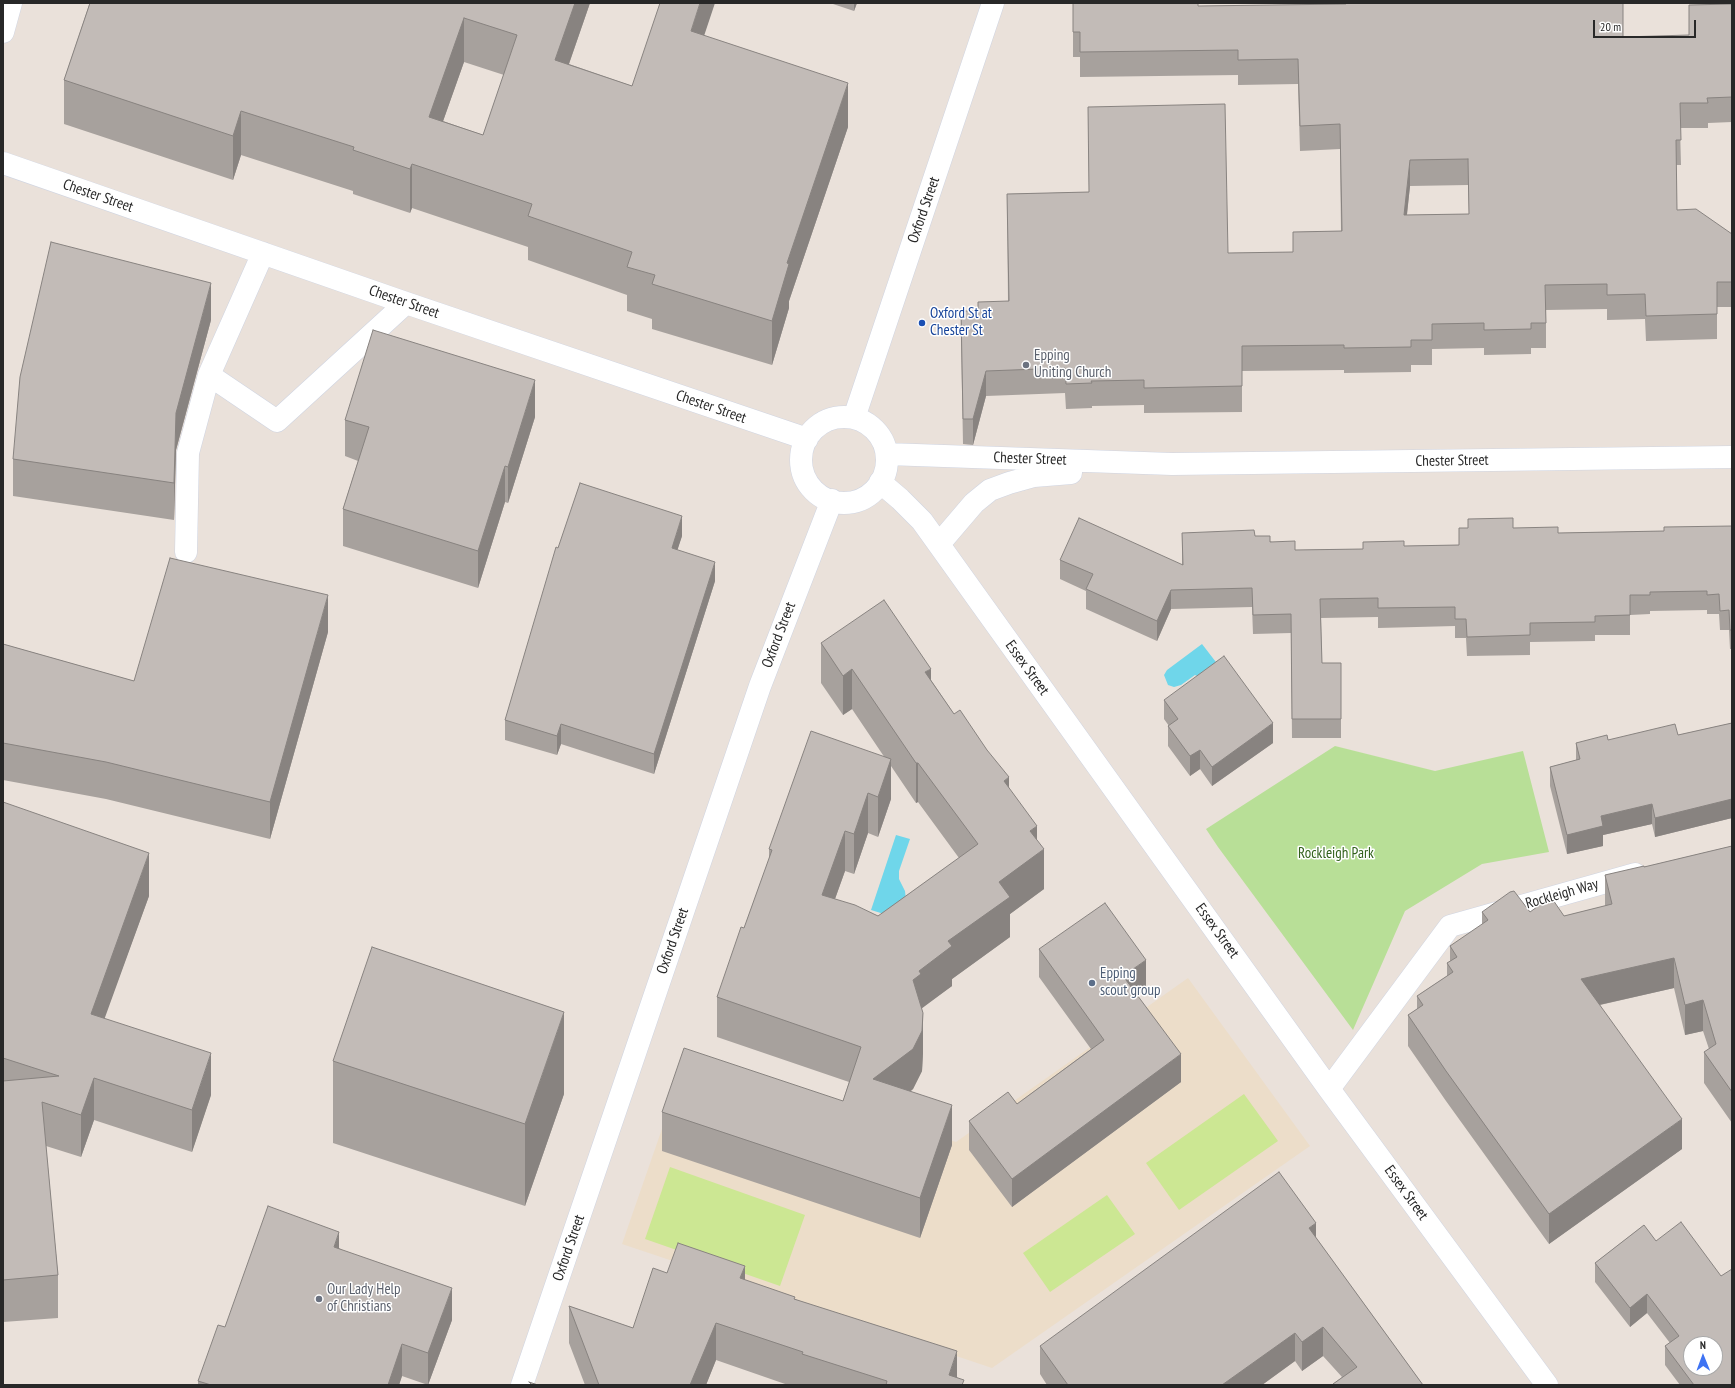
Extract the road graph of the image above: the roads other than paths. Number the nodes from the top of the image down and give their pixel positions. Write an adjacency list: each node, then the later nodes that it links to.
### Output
1 (11, 3): 3 (street)
2 (993, 3): 8 (street, Oxford Street)
3 (3, 32)
4 (3, 163): 5 (street, Chester Street)
5 (263, 253): 6 (street, Chester Street); 7 (street)
6 (406, 303): 7 (street); 9 (street, Chester Street)
7 (209, 375): 16 (street)
8 (854, 418): 9 (street); 10 (street)
9 (807, 439): 14 (street)
10 (887, 454): 12 (street, Chester Street); 13 (street)
11 (1732, 457): 12 (street, Chester Street)
12 (1172, 464): 15 (street, Chester Street)
13 (880, 482): 14 (street); 15 (street, Essex Street)
14 (832, 500): 19 (street, Oxford Street)
15 (939, 544): 18 (street, Essex Street)
16 (186, 552)
17 (1656, 868): 18 (street, Rockleigh Way)
18 (1329, 1089): 20 (street, Essex Street)
19 (522, 1385)
20 (1547, 1385)

